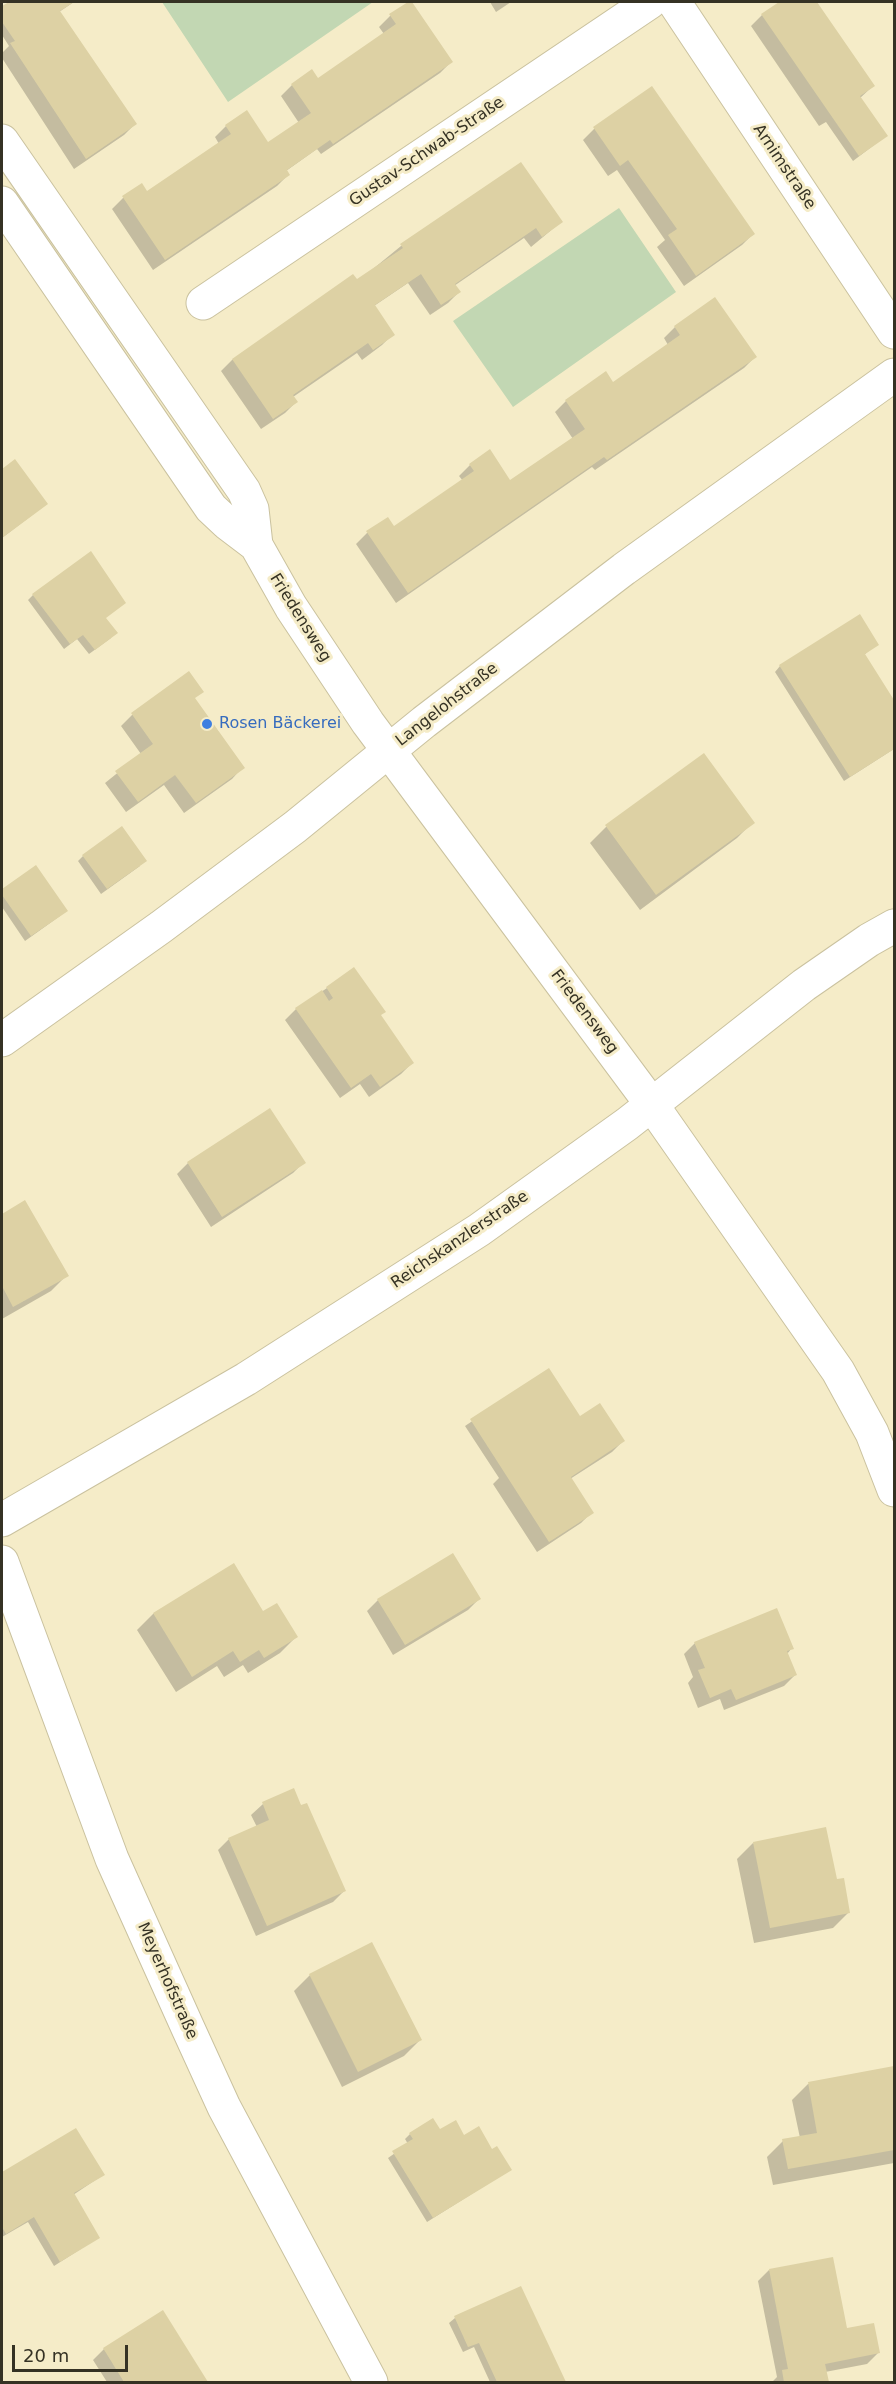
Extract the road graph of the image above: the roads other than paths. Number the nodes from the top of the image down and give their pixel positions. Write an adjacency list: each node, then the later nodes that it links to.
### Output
1 (650, 2): 5 (street, Gustav-Schwab-Straße)
2 (674, 2): 6 (street, Arnimstraße)
3 (2, 141): 8 (street, Friedensweg)
4 (2, 203): 8 (street, Friedensweg)
5 (203, 303)
6 (894, 332)
7 (894, 375): 9 (street, Langelohstraße)
8 (256, 545): 9 (street, Friedensweg)
9 (388, 751): 11 (street, Langelohstraße); 12 (street, Friedensweg)
10 (894, 926): 12 (street, Reichskanzlerstraße)
11 (2, 1040)
12 (652, 1105): 13 (street, Friedensweg); 14 (street, Reichskanzlerstraße)
13 (894, 1490)
14 (2, 1521)
15 (2, 1562): 16 (street, Meyerhofstraße)
16 (371, 2382)

